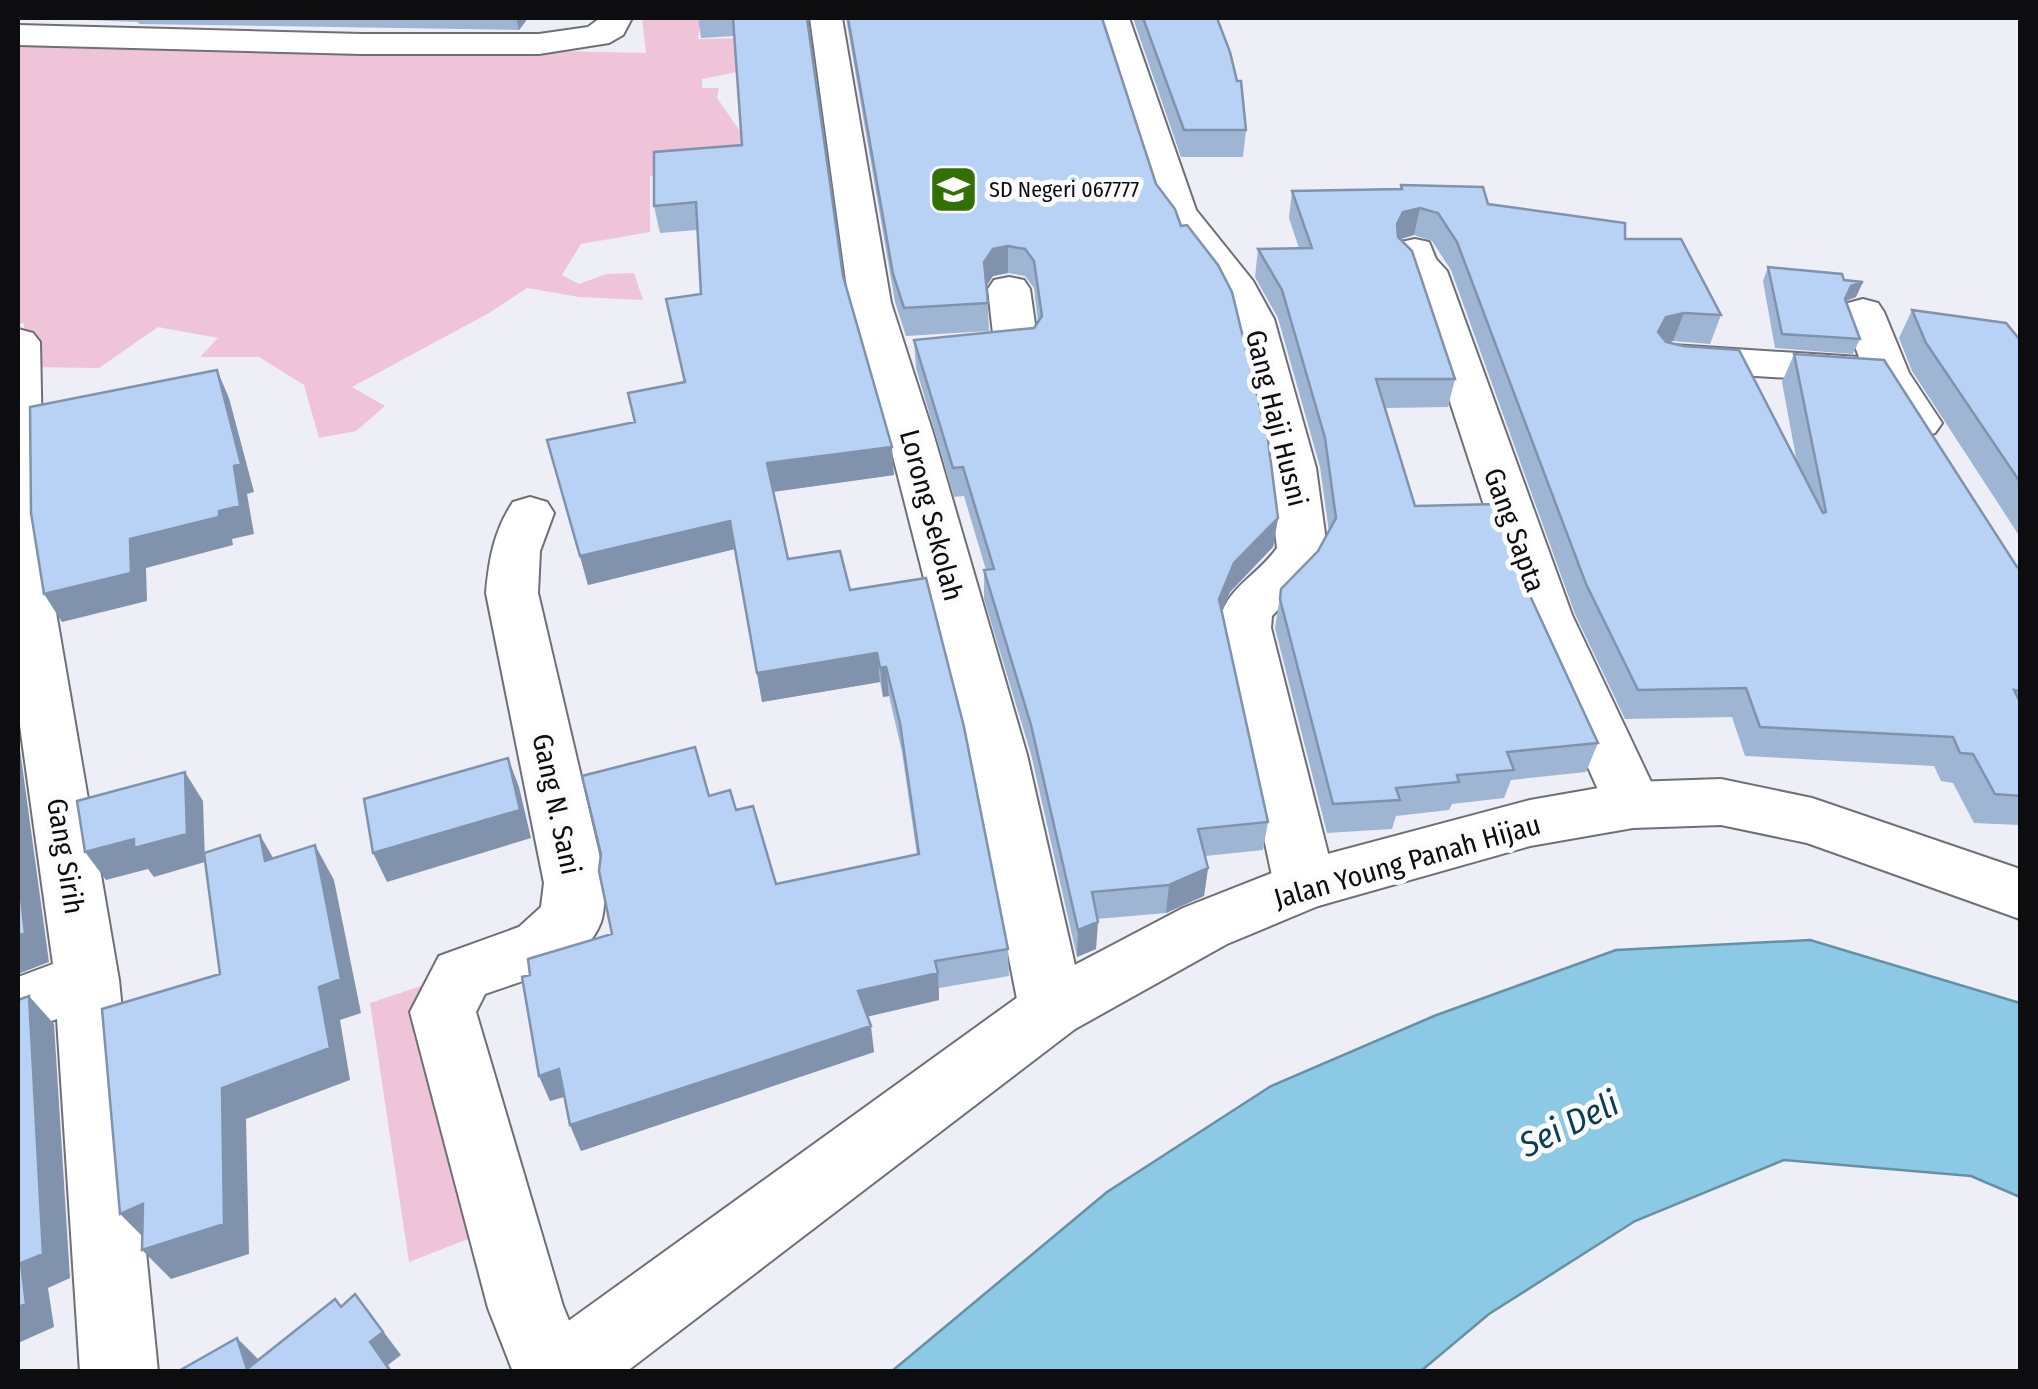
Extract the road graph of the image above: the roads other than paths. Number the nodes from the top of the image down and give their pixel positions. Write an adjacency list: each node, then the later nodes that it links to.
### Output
1 (616, 18): 4 (street)
2 (826, 18): 9 (street, Lorong Sekolah)
3 (1113, 18): 15 (street, Gang Haji Husni)
4 (18, 35)
5 (1416, 251): 14 (street, Gang Sapta)
6 (1009, 289): 9 (street)
7 (1863, 312): 11 (street)
8 (18, 342): 17 (street, Gang Sirih)
9 (886, 354): 19 (street, Lorong Sekolah)
10 (1673, 358): 11 (street)
11 (1887, 372): 12 (street)
12 (1938, 453)
13 (530, 513): 21 (street, Gang N. Sani)
14 (1632, 805): 15 (street, Jalan Young Panah Hijau); 16 (street, Jalan Young Panah Hijau)
15 (1305, 884): 19 (street, Jalan Young Panah Hijau)
16 (2020, 894)
17 (86, 980): 18 (street); 20 (street, Gang Sirih)
18 (18, 1005)
19 (1052, 1009): 22 (street, Jalan Young Panah Hijau)
20 (119, 1372)
21 (552, 1372)
22 (562, 1372)

